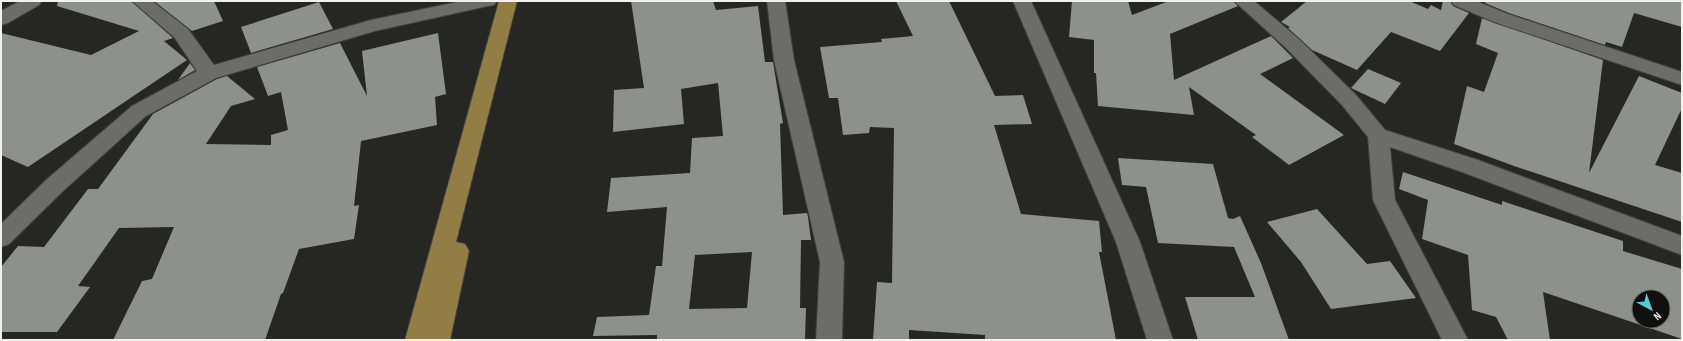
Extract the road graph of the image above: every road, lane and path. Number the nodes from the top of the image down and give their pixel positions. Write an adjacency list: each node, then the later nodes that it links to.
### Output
1 (141, 1): 11 (street)
2 (488, 1): 11 (street)
3 (508, 1): 14 (main road)
4 (515, 1): 14 (main road)
5 (776, 1): 20 (street)
6 (1022, 1): 21 (street)
7 (1243, 1): 13 (street)
8 (1460, 1): 12 (street)
9 (17, 5): 10 (street)
10 (1, 20)
11 (209, 73): 15 (street)
12 (1682, 79)
13 (1378, 135): 16 (street); 22 (street)
14 (474, 151): 17 (main road)
15 (1, 238)
16 (1682, 246)
17 (446, 264): 18 (main road); 19 (main road)
18 (418, 340)
19 (437, 340)
20 (829, 340)
21 (1160, 340)
22 (1455, 340)

